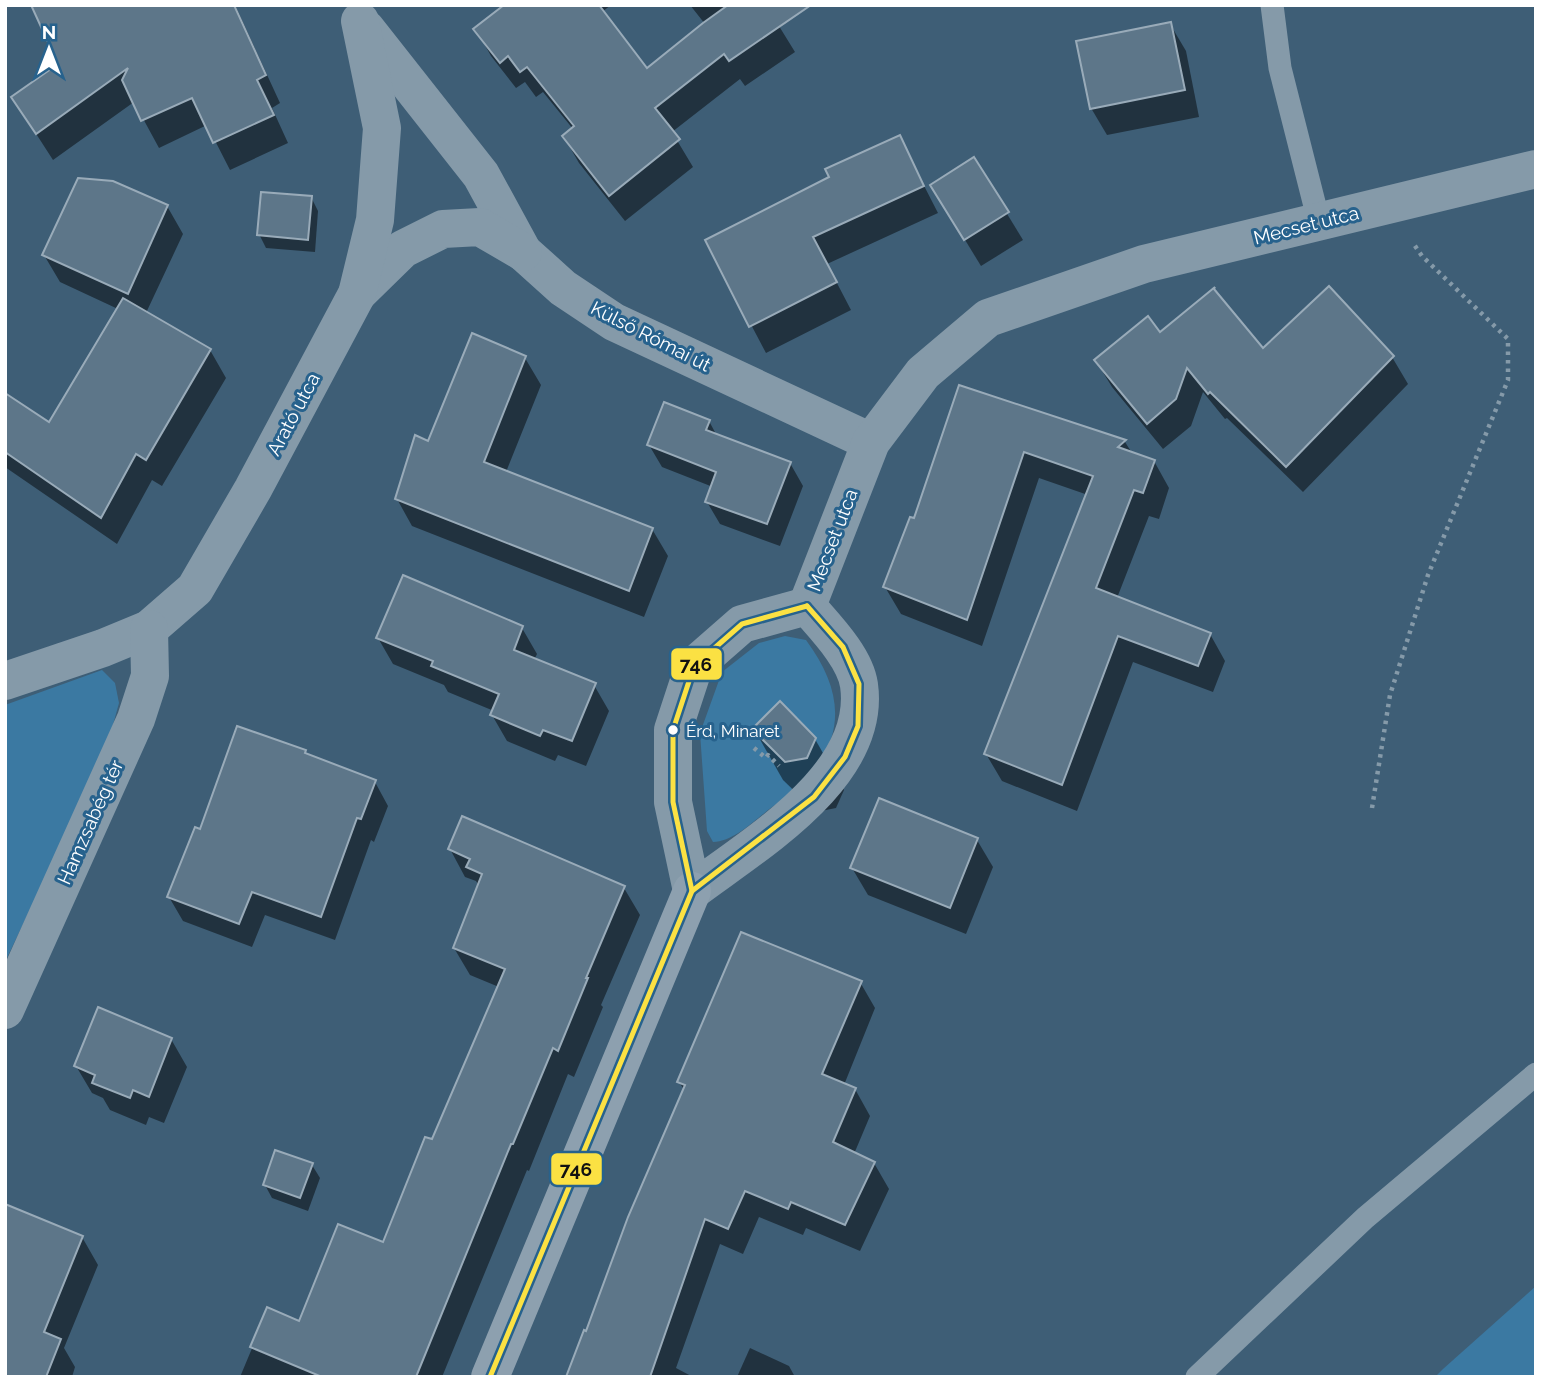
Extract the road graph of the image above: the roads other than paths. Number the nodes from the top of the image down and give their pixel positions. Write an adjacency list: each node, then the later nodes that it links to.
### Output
1 (1272, 5): 4 (lane)
2 (357, 13): 5 (street, Külső Római út); 6 (street, Arató utca)
3 (1536, 169): 4 (street, Mecset utca)
4 (1320, 222): 7 (street, Mecset utca)
5 (523, 252): 6 (street); 7 (street, Külső Római út)
6 (357, 294): 9 (street, Arató utca)
7 (871, 442): 8 (street, Mecset utca)
8 (807, 606): 11 (street); 11 (street, Mecset utca)
9 (149, 629): 10 (street, Arató utca); 12 (street, Hamzsabég tér)
10 (5, 681)
11 (692, 891): 14 (street, Mecset utca)
12 (5, 1010)
13 (1536, 1073): 15 (lane)
14 (490, 1377)
15 (1197, 1377)

